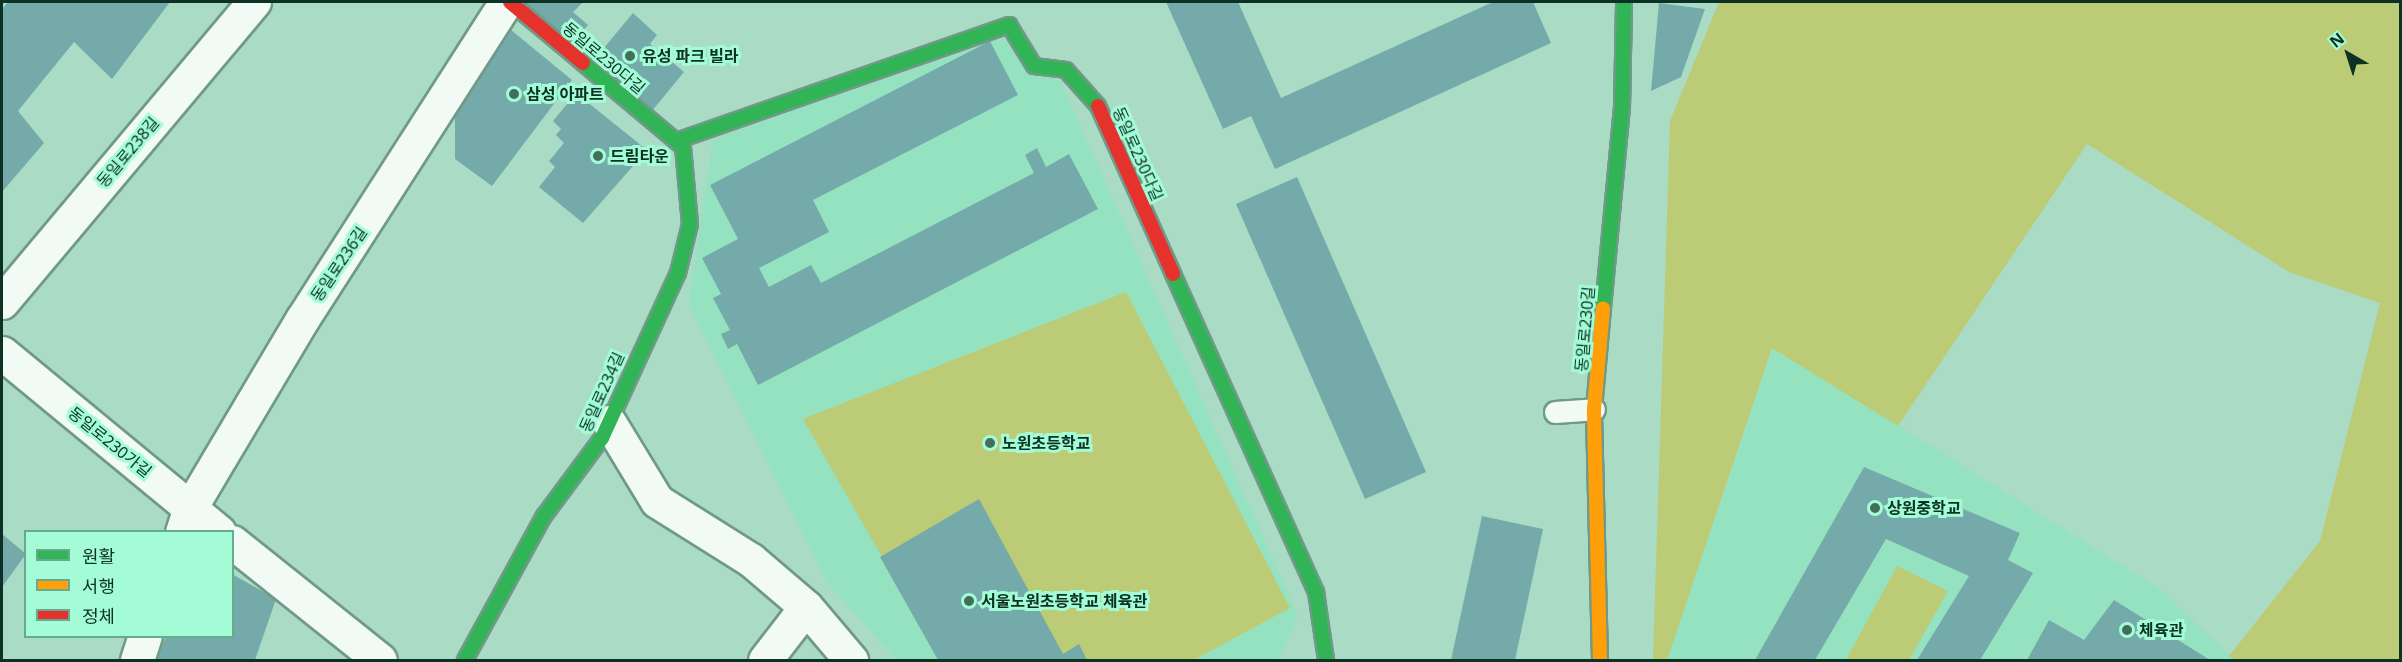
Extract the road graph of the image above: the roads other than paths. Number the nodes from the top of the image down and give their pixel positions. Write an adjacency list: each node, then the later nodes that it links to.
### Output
1 (254, 2): 5 (street, 동일로238길)
2 (508, 2): 4 (street, 동일로230다길); 10 (street, 동일로236길)
3 (1624, 2): 7 (street, 동일로230길)
4 (680, 144): 9 (street, 동일로234길); 20 (street, 동일로230다길)
5 (2, 302)
6 (2, 353): 10 (street, 동일로230가길)
7 (1594, 409): 8 (lane); 21 (street, 동일로230길)
8 (1555, 412)
9 (609, 422): 13 (street); 17 (street, 동일로234길)
10 (186, 520): 11 (street, 동일로230가길)
11 (216, 530)
12 (234, 544): 16 (street)
13 (806, 607): 18 (street); 19 (street)
14 (144, 638): 15 (street)
15 (137, 660)
16 (380, 660)
17 (465, 660)
18 (765, 660)
19 (851, 660)
20 (1326, 660)
21 (1600, 660)

